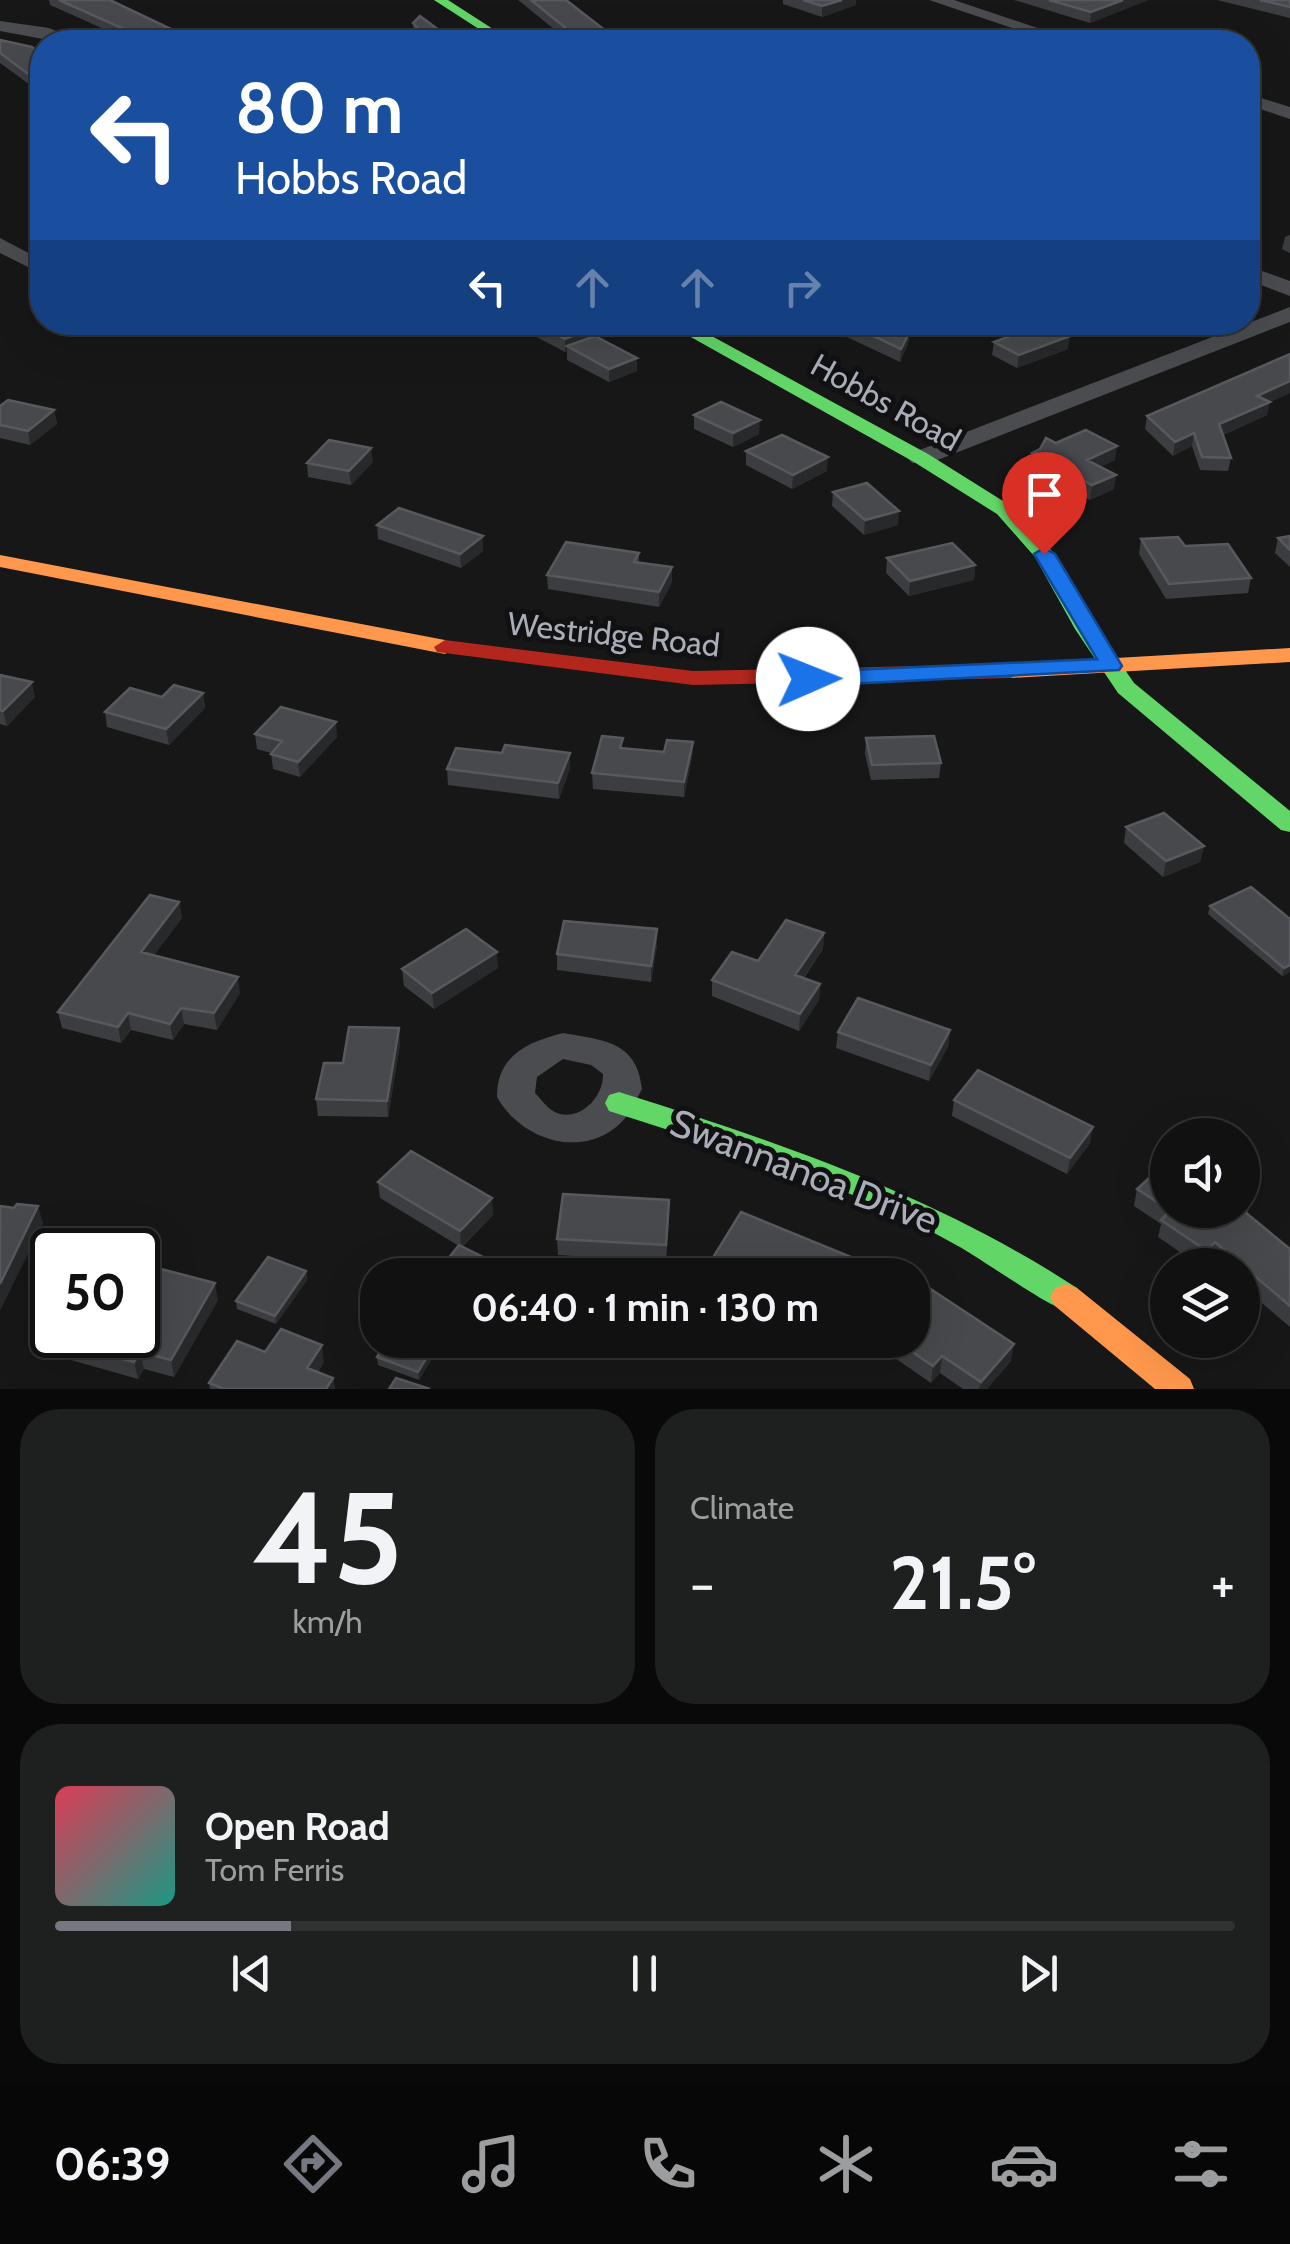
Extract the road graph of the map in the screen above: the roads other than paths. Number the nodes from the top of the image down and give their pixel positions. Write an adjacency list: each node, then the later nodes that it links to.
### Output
1 (440, 0): 5 (street)
2 (936, 0): 6 (street)
3 (0, 26): 4 (street)
4 (30, 30)
5 (488, 30)
6 (1032, 30)
7 (1260, 103): 8 (street)
8 (1290, 113)
9 (0, 244): 10 (street)
10 (30, 262)
11 (1260, 278): 12 (street)
12 (1290, 289)
13 (1290, 314): 14 (street)
14 (1260, 326)
15 (696, 335): 17 (street, Hobbs Road)
16 (1236, 335): 17 (street)
17 (921, 458): 20 (street, Hobbs Road)
18 (0, 560): 20 (street, Westridge Road)
19 (1290, 655): 20 (street, Westridge Road)
20 (1111, 666): 21 (street, Hobbs Road)
21 (1290, 824)
22 (619, 1102): 23 (street, Swannanoa Drive)
23 (1178, 1389)

